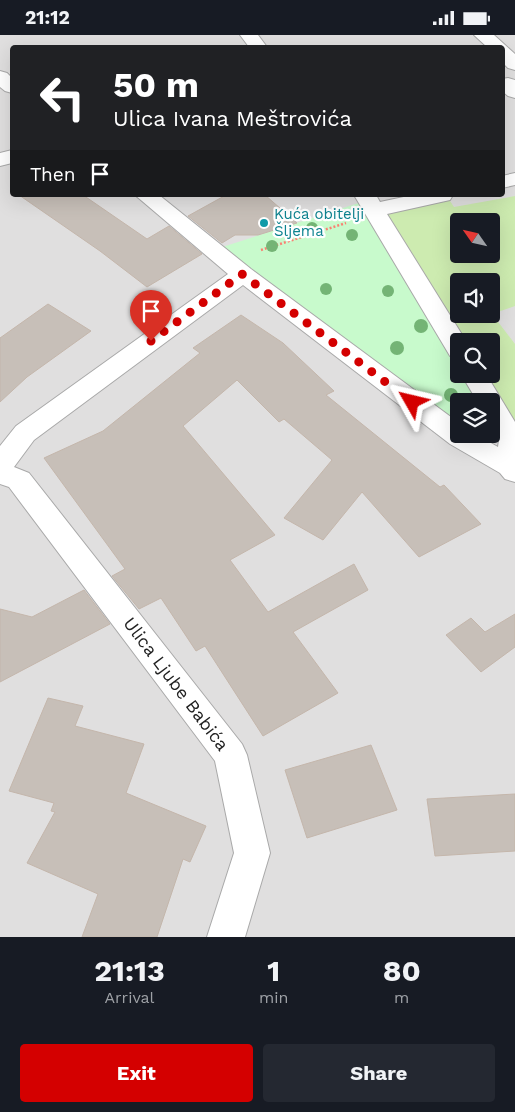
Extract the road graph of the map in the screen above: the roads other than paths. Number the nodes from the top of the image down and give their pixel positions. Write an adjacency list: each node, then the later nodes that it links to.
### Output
1 (483, 35): 2 (street)
2 (495, 45)
3 (505, 55): 4 (street)
4 (515, 64)
5 (0, 77): 7 (street)
6 (505, 84): 8 (street)
7 (10, 85)
8 (515, 92)
9 (148, 197): 12 (street)
10 (429, 197): 11 (street)
11 (373, 206): 13 (street)
12 (235, 267): 15 (street); 16 (street)
13 (450, 334)
14 (500, 420): 16 (street)
15 (0, 466)
16 (513, 467)
17 (0, 473): 18 (street, Ulica Ljube Babića)
18 (226, 937)

